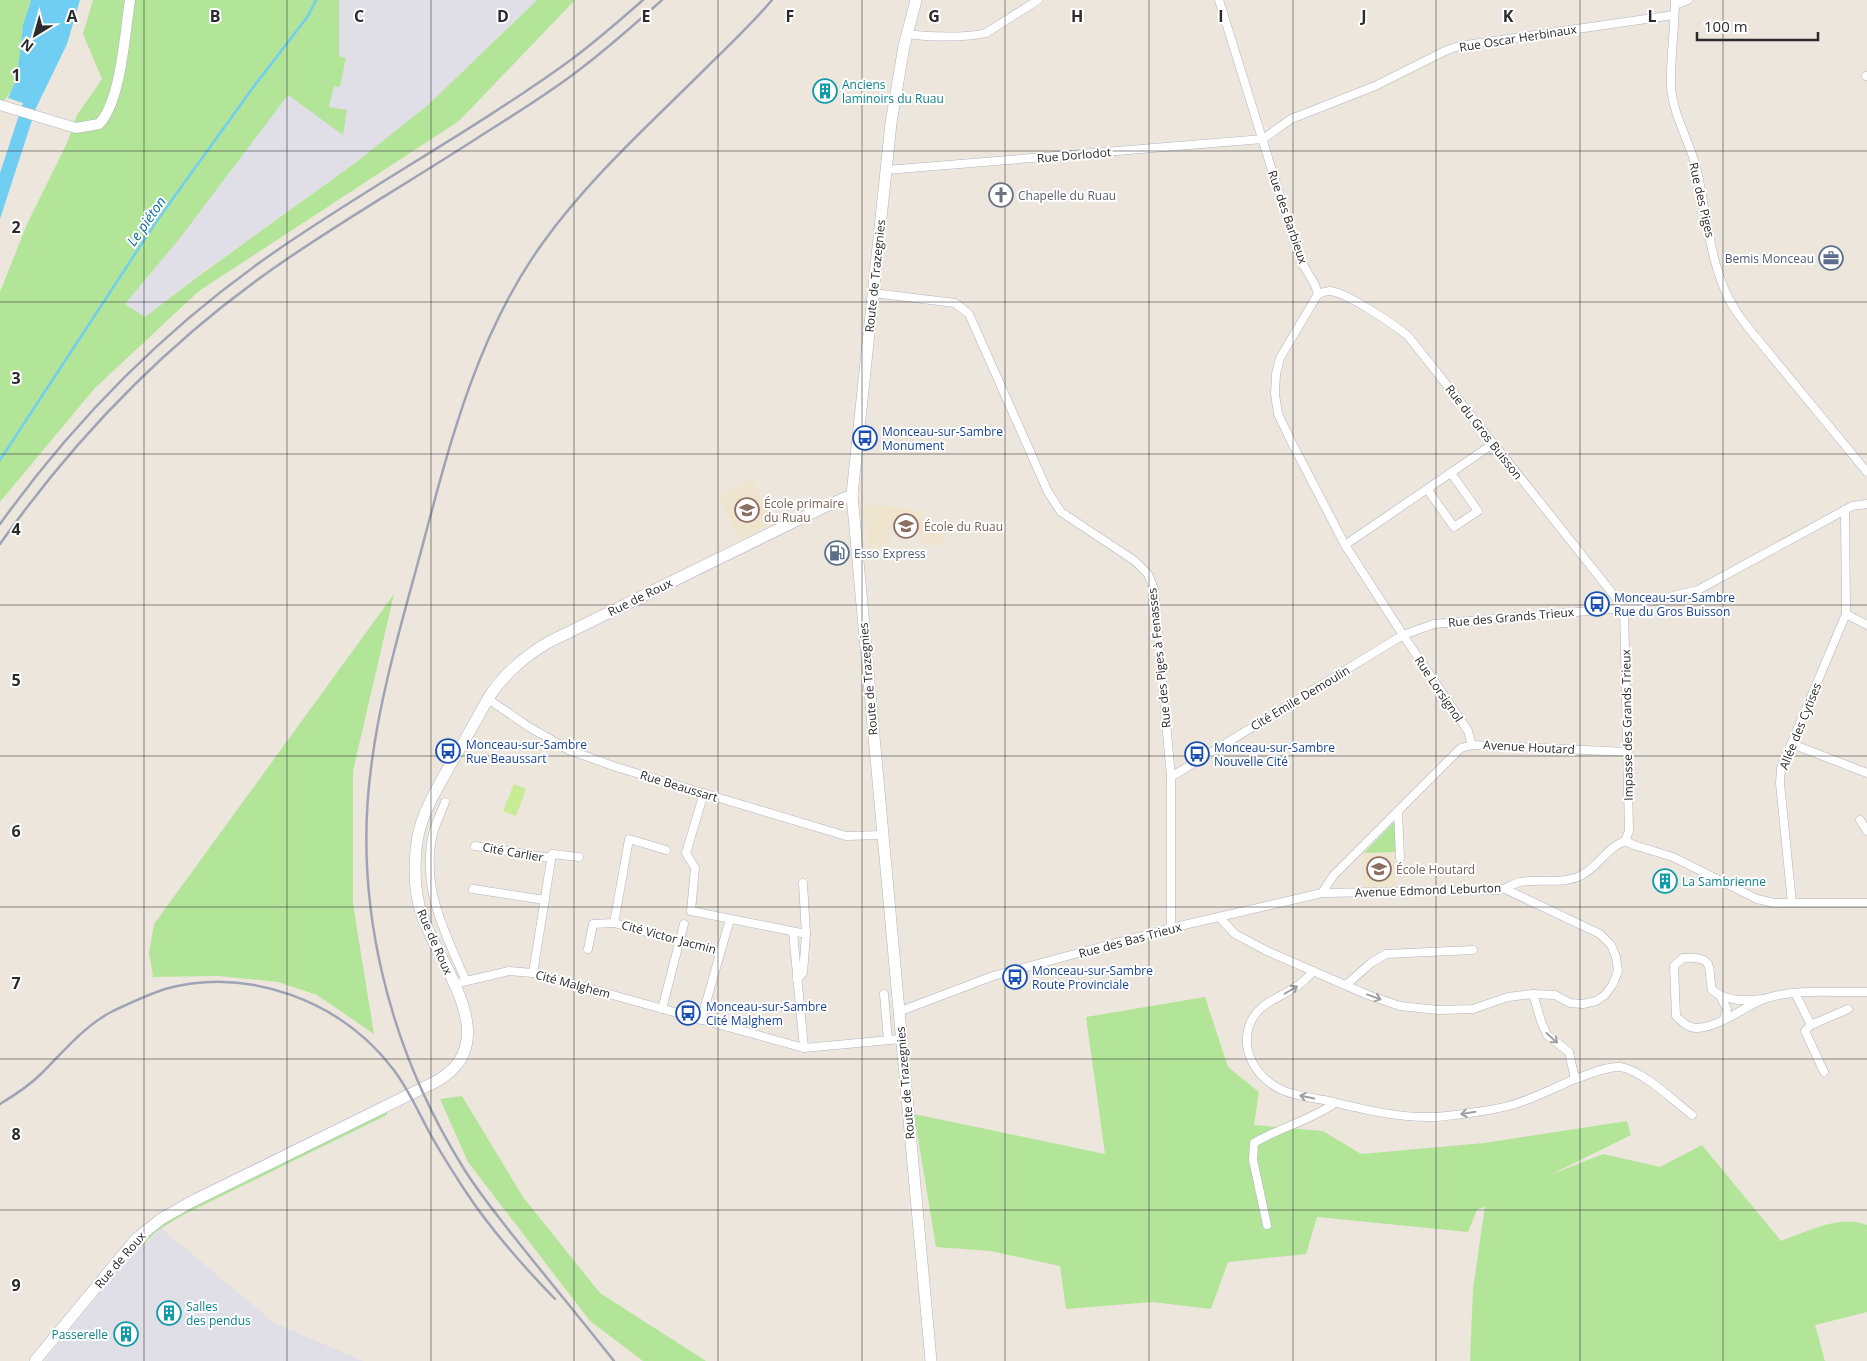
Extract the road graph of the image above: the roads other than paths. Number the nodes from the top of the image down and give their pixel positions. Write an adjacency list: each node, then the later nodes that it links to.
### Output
1 (130, 0): 9 (street)
2 (916, 0): 8 (main road, Route de Trazegnies)
3 (1038, 0): 8 (street)
4 (1219, 0): 10 (street, Rue des Barbieux)
5 (1688, 0): 6 (street)
6 (1675, 2): 7 (street, Rue des Piges)
7 (1674, 15): 10 (street, Rue Oscar Herbinaux); 15 (street, Rue des Piges)
8 (907, 34): 11 (main road, Route de Trazegnies)
9 (0, 104)
10 (1262, 139): 11 (street, Rue Dorlodot); 13 (street, Rue des Barbieux)
11 (886, 170): 12 (main road, Route de Trazegnies)
12 (873, 293): 18 (main road, Route de Trazegnies); 31 (street, Rue des Piges à Fenasses)
13 (1318, 294): 14 (street, Rue du Gros Buisson); 21 (street)
14 (1493, 444): 16 (street); 22 (street, Rue du Gros Buisson)
15 (1867, 472)
16 (1451, 473): 17 (street); 17 (street)
17 (1427, 489): 21 (street)
18 (852, 495): 26 (main road, Rue de Roux); 37 (main road, Route de Trazegnies)
19 (1867, 504): 20 (street, Rue des Grands Trieux)
20 (1845, 510): 22 (street, Rue des Grands Trieux); 23 (street)
21 (1345, 545): 25 (street)
22 (1624, 608): 25 (street, Rue des Grands Trieux); 29 (street, Impasse des Grands Trieux)
23 (1846, 614): 24 (street); 27 (street, Allée des Cytises)
24 (1867, 625)
25 (1403, 635): 28 (street, Rue Lorsignol); 31 (street, Cité Emile Demoulin)
26 (488, 699): 32 (street, Rue Beaussart); 66 (main road, Rue de Roux)
27 (1792, 744): 30 (street); 49 (street, Allée des Cytises)
28 (1472, 745): 29 (street, Avenue Houtard); 34 (street, Avenue Houtard)
29 (1628, 752): 38 (street, Impasse des Grands Trieux)
30 (1867, 773)
31 (1172, 777): 55 (street, Rue des Piges à Fenasses)
32 (704, 794): 37 (street, Rue Beaussart); 52 (street)
33 (445, 802): 65 (street, Rue de Roux)
34 (1398, 811): 43 (street); 47 (street, Avenue Houtard)
35 (1860, 820): 36 (street)
36 (1867, 831)
37 (882, 835): 76 (main road, Route de Trazegnies)
38 (1625, 841): 46 (street, Avenue Edmond Leburton); 49 (street)
39 (475, 846): 42 (street, Cité Carlier)
40 (666, 850): 53 (street, Cité Victor Jacmin)
41 (579, 857): 42 (street, Cité Carlier)
42 (551, 858): 48 (street, Cité Carlier)
43 (1400, 858)
44 (803, 883): 57 (street)
45 (473, 889): 48 (street)
46 (1505, 889): 47 (street, Avenue Edmond Leburton); 71 (street)
47 (1322, 893): 51 (street, Avenue Edmond Leburton)
48 (544, 900): 63 (street, Cité Carlier)
49 (1792, 903): 50 (street)
50 (1867, 903)
51 (1220, 918): 55 (street, Rue des Bas Trieux); 62 (street)
52 (730, 919): 56 (street); 61 (street, Cité Victor Jacmin)
53 (614, 922): 58 (street, Cité Victor Jacmin); 59 (street, Cité Victor Jacmin)
54 (684, 924): 58 (street)
55 (1171, 928): 76 (street, Rue des Bas Trieux)
56 (793, 932): 57 (street); 64 (street)
57 (806, 934): 64 (street)
58 (679, 942): 61 (street, Cité Victor Jacmin); 74 (street)
59 (588, 948)
60 (1474, 950): 67 (street)
61 (720, 953): 78 (street)
62 (1313, 971): 67 (street); 85 (street, one-way to 62)
63 (533, 973): 65 (street, Cité Malghem); 74 (street, Cité Malghem)
64 (797, 979): 82 (street)
65 (466, 981): 66 (street, Cité Malghem)
66 (454, 984): 88 (main road, Rue de Roux)
67 (1346, 985): 71 (street, one-way to 71)
68 (1867, 992): 69 (street)
69 (1795, 993): 73 (street); 79 (street)
70 (884, 994): 81 (street)
71 (1533, 994): 84 (street, one-way to 84)
72 (1720, 996): 73 (street); 77 (street); 77 (street)
73 (1763, 999): 77 (street)
74 (662, 1009): 78 (street, Cité Malghem)
75 (1848, 1009): 79 (street)
76 (898, 1012): 80 (main road, Route de Trazegnies)
77 (1724, 1019)
78 (701, 1020): 82 (street, Cité Malghem)
79 (1808, 1028): 83 (street)
80 (901, 1039): 81 (street, Cité Malghem); 89 (main road, Route de Trazegnies)
81 (888, 1040): 82 (street, Cité Malghem)
82 (804, 1048)
83 (1824, 1072)
84 (1575, 1079): 85 (street, one-way to 85); 86 (street)
85 (1335, 1103): 87 (street)
86 (1692, 1115)
87 (1267, 1225)
88 (35, 1361)
89 (931, 1361)

